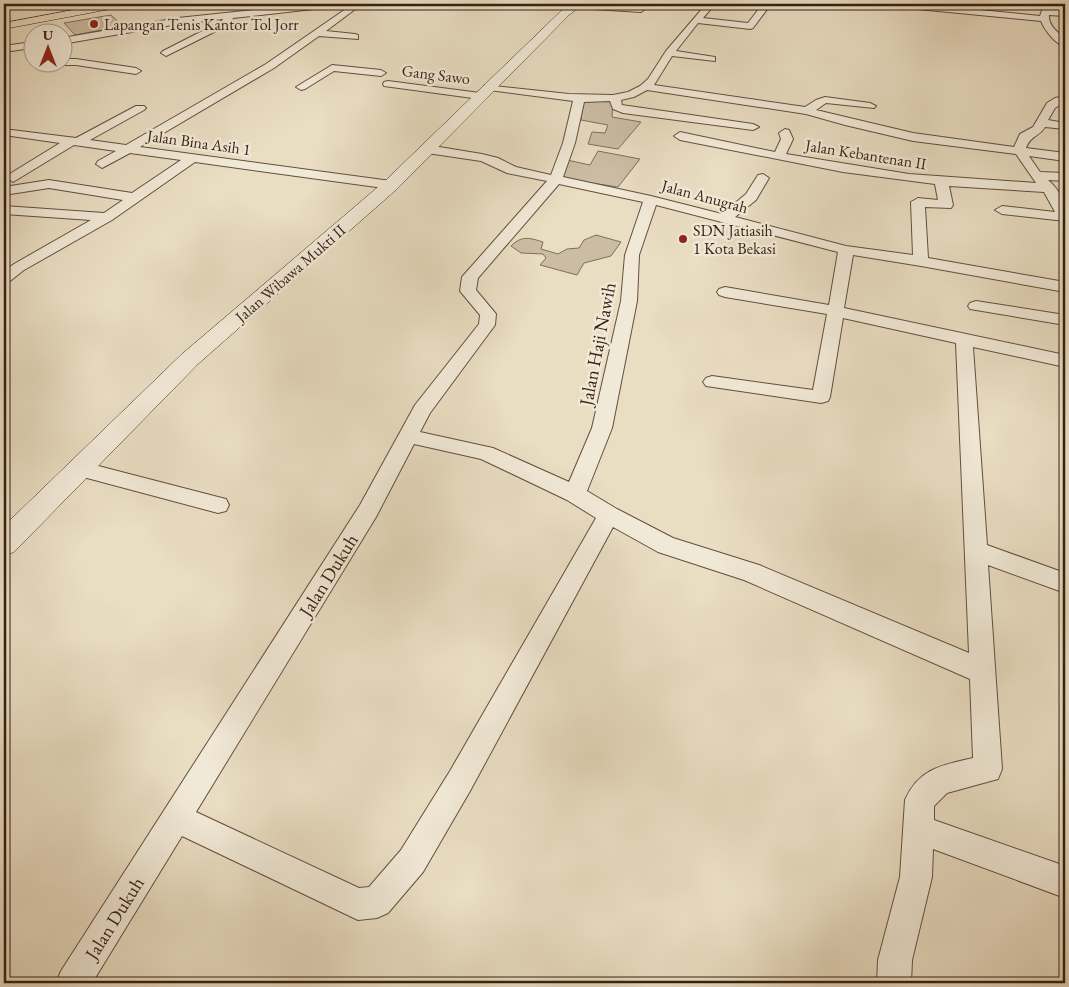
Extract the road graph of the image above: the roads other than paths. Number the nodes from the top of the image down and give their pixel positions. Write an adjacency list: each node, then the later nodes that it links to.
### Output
1 (11, 4): 12 (highway)
2 (122, 4): 17 (highway)
3 (330, 4): 13 (street)
4 (358, 4): 30 (street)
5 (578, 4): 6 (street); 53 (main road, Jalan Wibawa Mukti II)
6 (647, 4)
7 (676, 4): 14 (street)
8 (780, 4): 15 (street)
9 (897, 4): 24 (street)
10 (958, 4): 11 (street)
11 (964, 4)
12 (4, 5)
13 (311, 5): 21 (street); 23 (street)
14 (709, 5): 25 (street)
15 (796, 6)
16 (22, 8): 19 (highway)
17 (67, 8): 22 (highway); 26 (highway); 29 (highway)
18 (764, 8): 25 (street)
19 (4, 12)
20 (1065, 13): 24 (street)
21 (230, 14): 31 (street); 41 (street)
22 (4, 18)
23 (286, 18)
24 (1044, 19): 27 (street)
25 (695, 20): 40 (street)
26 (4, 26)
27 (1048, 29): 28 (street); 35 (street)
28 (1065, 30)
29 (4, 31)
30 (319, 33): 32 (street); 44 (street)
31 (85, 37): 33 (street); 34 (street)
32 (355, 37)
33 (72, 39)
34 (113, 42)
35 (1065, 44)
36 (22, 47): 37 (street)
37 (19, 48): 38 (street); 39 (street)
38 (22, 48)
39 (4, 49)
40 (669, 53): 42 (street); 52 (street)
41 (166, 54)
42 (712, 59)
43 (72, 62): 47 (street)
44 (270, 66): 45 (street); 67 (street)
45 (288, 68)
46 (305, 70): 48 (street)
47 (136, 71)
48 (322, 73): 49 (street); 51 (street)
49 (381, 74)
50 (388, 84): 53 (street, Gang Sawo)
51 (301, 87)
52 (646, 87): 55 (street, Gang Sawo); 59 (street)
53 (485, 92): 54 (street, Gang Sawo); 68 (main road, Jalan Wibawa Mukti II)
54 (579, 98): 55 (street, Gang Sawo); 78 (street)
55 (615, 98): 62 (street)
56 (1065, 99): 60 (street)
57 (870, 106): 59 (street)
58 (140, 108): 66 (street)
59 (807, 111): 69 (street)
60 (1041, 123): 61 (street); 69 (street)
61 (1065, 126)
62 (753, 128)
63 (4, 132): 66 (street, Jalan Bina Asih 1)
64 (785, 132): 70 (street)
65 (680, 136): 70 (street, Jalan Kebantenan II)
66 (74, 142): 67 (street, Jalan Bina Asih 1); 76 (street)
67 (126, 149): 71 (street, Jalan Bina Asih 1); 73 (street)
68 (427, 149): 78 (street, Jalan Anugrah); 80 (main road, Jalan Wibawa Mukti II)
69 (1019, 150): 72 (street); 74 (street)
70 (779, 156): 79 (street, Jalan Kebantenan II)
71 (194, 157): 80 (street, Jalan Bina Asih 1); 83 (street)
72 (1065, 157)
73 (102, 164)
74 (1036, 176): 75 (street); 81 (street)
75 (1065, 177)
76 (13, 178)
77 (763, 178): 89 (street)
78 (556, 179): 84 (street, Jalan Anugrah); 101 (street, Jalan Dukuh)
79 (941, 181): 81 (street, Jalan Kebantenan II); 91 (street)
80 (391, 185): 102 (main road, Jalan Wibawa Mukti II)
81 (1049, 188): 87 (street)
82 (4, 191): 83 (street)
83 (135, 198): 88 (street)
84 (652, 200): 89 (street, Jalan Anugrah); 103 (street, Jalan Haji Nawih)
85 (4, 210): 88 (street)
86 (1002, 210): 87 (street)
87 (1065, 217)
88 (107, 218): 92 (street)
89 (725, 219): 90 (street, Jalan Anugrah)
90 (846, 250): 91 (street, Jalan Anugrah); 96 (street)
91 (921, 261): 93 (street, Jalan Anugrah)
92 (4, 278)
93 (1065, 287)
94 (724, 292): 96 (street)
95 (976, 306): 97 (street)
96 (836, 312): 98 (street); 100 (street)
97 (1065, 320)
98 (964, 340): 99 (street); 107 (street)
99 (1065, 361)
100 (712, 382)
101 (407, 436): 103 (street); 110 (street, Jalan Dukuh)
102 (79, 469): 104 (street); 106 (main road, Jalan Wibawa Mukti II)
103 (575, 494): 105 (street)
104 (218, 505)
105 (609, 516): 109 (street); 110 (street)
106 (4, 544)
107 (976, 551): 108 (street); 109 (street)
108 (1065, 583)
109 (981, 671): 111 (street)
110 (176, 818): 113 (street, Jalan Dukuh)
111 (918, 829): 112 (street); 114 (street)
112 (1065, 882)
113 (73, 983)
114 (894, 983)

